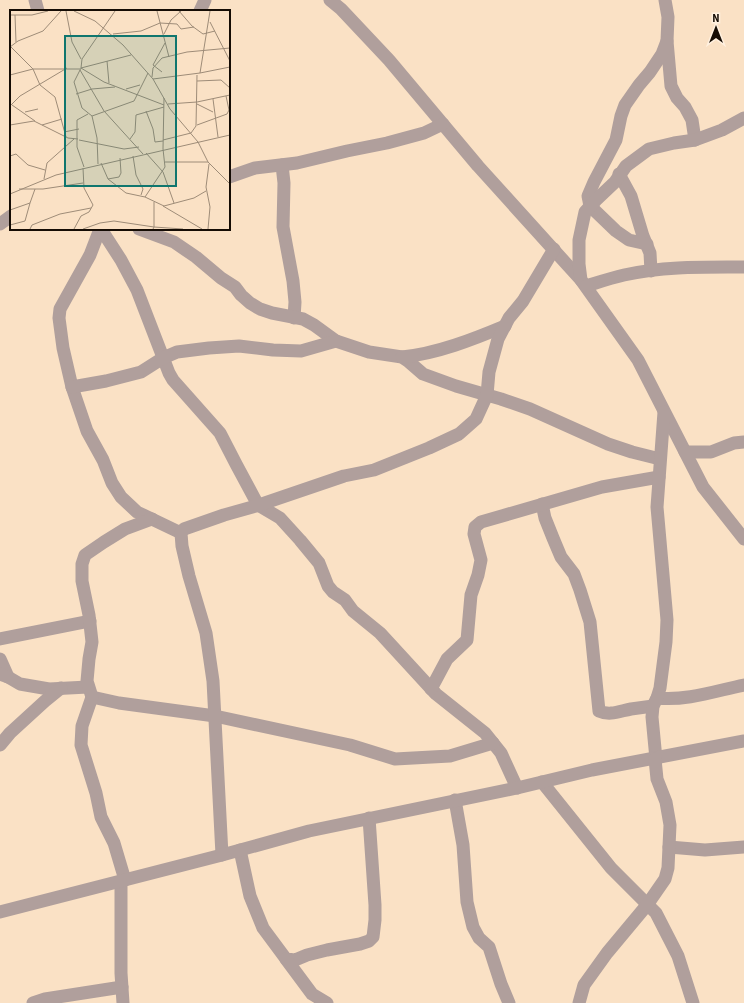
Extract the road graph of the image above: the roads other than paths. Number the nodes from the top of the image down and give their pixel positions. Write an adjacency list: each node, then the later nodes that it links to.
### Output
1 (35, 0): 5 (street)
2 (205, 0): 6 (street)
3 (330, 0): 9 (street)
4 (665, 0): 7 (street)
5 (38, 10)
6 (200, 10)
7 (667, 42): 10 (street); 14 (street)
8 (744, 118): 10 (street)
9 (443, 124): 11 (street); 23 (street)
10 (695, 140): 12 (street)
11 (282, 165): 13 (street); 27 (street)
12 (619, 174): 14 (street); 22 (street)
13 (230, 177)
14 (590, 206): 22 (street); 26 (street)
15 (10, 216): 16 (street)
16 (0, 217)
17 (10, 217): 18 (street)
18 (0, 224)
19 (101, 230): 32 (street)
20 (102, 230): 31 (street)
21 (142, 230): 27 (street)
22 (646, 244): 25 (street)
23 (554, 249): 26 (street); 28 (street)
24 (744, 267): 25 (street)
25 (651, 270): 26 (street)
26 (584, 283): 34 (street)
27 (294, 318): 29 (street)
28 (505, 326): 30 (street); 33 (street)
29 (336, 341): 30 (street); 31 (street)
30 (402, 357): 33 (street)
31 (163, 358): 32 (street); 40 (street)
32 (72, 386): 41 (street)
33 (487, 396): 37 (street); 40 (street)
34 (664, 412): 36 (street); 37 (street)
35 (744, 442): 36 (street)
36 (685, 452): 43 (street)
37 (660, 459): 38 (street)
38 (659, 477): 39 (street); 52 (street)
39 (542, 504): 50 (street); 52 (street)
40 (258, 505): 42 (street); 50 (street)
41 (152, 519): 42 (street); 44 (street)
42 (181, 533): 53 (street)
43 (744, 539)
44 (90, 621): 45 (street); 51 (street)
45 (0, 639)
46 (0, 659): 47 (street)
47 (4, 676): 49 (street)
48 (744, 685): 52 (street)
49 (61, 688): 51 (street); 56 (street)
50 (431, 688): 55 (street)
51 (90, 692): 53 (street); 66 (street)
52 (655, 702): 57 (street)
53 (215, 716): 55 (street); 65 (street)
54 (744, 741): 57 (street)
55 (493, 743): 59 (street)
56 (0, 745)
57 (656, 759): 58 (street); 62 (street)
58 (542, 782): 59 (street); 67 (street)
59 (517, 788): 60 (street)
60 (455, 800): 61 (street); 74 (street)
61 (369, 818): 64 (street); 69 (street)
62 (669, 847): 63 (street); 67 (street)
63 (744, 847)
64 (240, 850): 65 (street); 69 (street)
65 (222, 855): 66 (street)
66 (123, 880): 68 (street); 70 (street)
67 (647, 905): 75 (street); 76 (street)
68 (0, 912)
69 (286, 959): 73 (street)
70 (122, 987): 71 (street); 72 (street)
71 (33, 1003)
72 (123, 1003)
73 (327, 1003)
74 (509, 1003)
75 (578, 1003)
76 (693, 1003)

